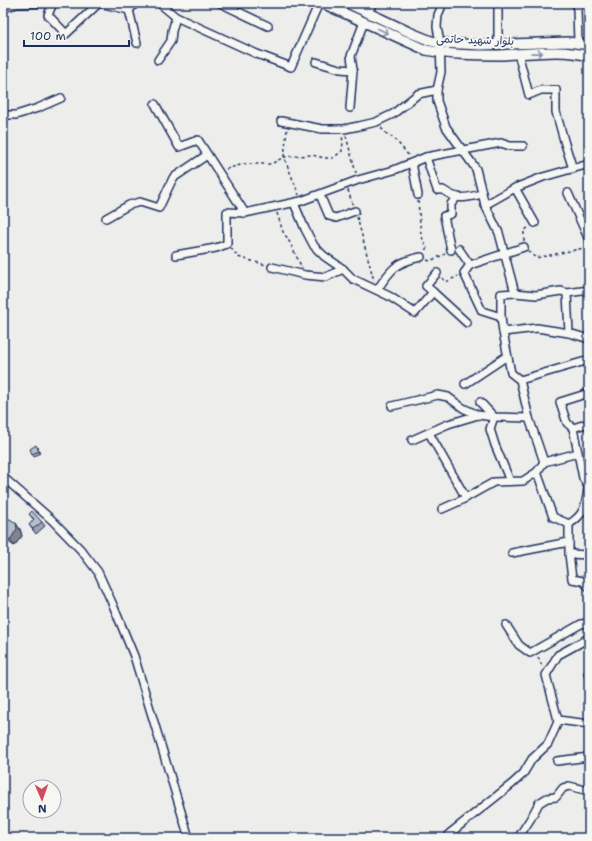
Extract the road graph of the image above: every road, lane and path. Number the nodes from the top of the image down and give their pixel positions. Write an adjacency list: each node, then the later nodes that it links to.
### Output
1 (42, 3): 14 (street)
2 (53, 3): 3 (street)
3 (99, 3): 15 (street)
4 (136, 3): 15 (street)
5 (159, 3): 17 (street)
6 (221, 3): 19 (street)
7 (321, 3): 17 (street); 18 (main road, بلوار شهید حاتمی)
8 (347, 3): 16 (main road, بلوار شهید حاتمی)
9 (373, 3): 16 (street)
10 (442, 3): 11 (street); 24 (street)
11 (458, 3)
12 (498, 3): 22 (street)
13 (579, 3): 20 (street)
14 (3, 8)
15 (129, 10): 21 (street)
16 (368, 12): 24 (main road, بلوار شهید حاتمی)
17 (176, 17): 27 (street)
18 (364, 22): 24 (main road, بلوار شهید حاتمی, one-way to 24); 29 (street)
19 (268, 26)
20 (578, 42): 22 (main road, بلوار شهید حاتمی); 23 (main road, بلوار شهید حاتمی)
21 (137, 43)
22 (498, 44): 24 (main road, بلوار شهید حاتمی)
23 (589, 44)
24 (441, 48): 25 (main road, بلوار شهید حاتمی); 30 (street)
25 (518, 53): 26 (main road, بلوار شهید حاتمی, one-way to 26); 45 (street)
26 (589, 56)
27 (158, 60)
28 (316, 62): 29 (street)
29 (353, 70): 33 (street)
30 (437, 90): 36 (street); 39 (street)
31 (61, 98): 34 (street)
32 (155, 104): 40 (street)
33 (350, 108)
34 (3, 115)
35 (284, 122): 37 (street); 41 (path)
36 (376, 122): 37 (street); 43 (path)
37 (342, 129): 41 (path); 47 (path)
38 (522, 146): 39 (street)
39 (462, 150): 42 (street); 51 (street)
40 (207, 155): 46 (street); 60 (street)
41 (284, 157): 46 (path); 55 (path)
42 (426, 157): 43 (street); 54 (street)
43 (412, 163): 47 (street); 53 (street)
44 (589, 164): 45 (street)
45 (573, 169): 49 (street)
46 (218, 172): 59 (street)
47 (358, 180): 48 (street)
48 (346, 185): 52 (street); 58 (path)
49 (515, 188): 56 (street); 61 (street)
50 (568, 193): 62 (street)
51 (482, 194): 54 (street); 56 (street)
52 (320, 195): 55 (street); 58 (street)
53 (418, 195): 70 (path)
54 (457, 197): 67 (street)
55 (297, 202): 57 (street); 73 (street)
56 (485, 205): 68 (street)
57 (275, 207): 59 (street); 76 (path)
58 (355, 211): 77 (path)
59 (245, 213): 63 (street)
60 (106, 218)
61 (535, 222): 65 (path)
62 (588, 236)
63 (227, 244): 69 (street); 72 (path)
64 (589, 247): 65 (path)
65 (524, 248): 68 (street)
66 (459, 249): 71 (street)
67 (451, 250): 70 (path)
68 (504, 253): 71 (street); 80 (street)
69 (176, 255)
70 (421, 257): 77 (street)
71 (470, 265): 75 (street)
72 (272, 267): 76 (street)
73 (343, 269): 76 (street); 77 (street)
74 (437, 273): 75 (path); 79 (street)
75 (464, 273): 82 (street)
76 (305, 275)
77 (377, 290): 79 (street)
78 (589, 290): 81 (street)
79 (433, 292): 83 (street)
80 (515, 293): 81 (street); 82 (street)
81 (567, 294): 85 (street)
82 (501, 317): 84 (street)
83 (467, 323)
84 (502, 332): 85 (street); 87 (street)
85 (569, 333): 86 (street)
86 (589, 339)
87 (507, 356): 89 (street); 90 (street)
88 (589, 360): 89 (street)
89 (520, 380): 96 (street)
90 (465, 384)
91 (589, 393): 98 (street)
92 (480, 402): 95 (street)
93 (392, 406): 94 (street)
94 (478, 415): 95 (street); 99 (street)
95 (494, 417): 96 (street); 105 (street)
96 (529, 418): 102 (street)
97 (589, 423): 98 (street)
98 (573, 428): 101 (street)
99 (429, 433): 100 (street); 107 (street)
100 (412, 440)
101 (578, 453): 102 (street); 106 (street)
102 (544, 462): 103 (street)
103 (537, 472): 105 (street); 109 (street)
104 (3, 477): 127 (street)
105 (510, 482): 107 (street)
106 (589, 488): 109 (street)
107 (466, 498): 108 (street)
108 (442, 509)
109 (569, 524): 110 (street)
110 (569, 542): 111 (street); 112 (street)
111 (512, 553)
112 (569, 554): 113 (street); 114 (street)
113 (589, 555)
114 (586, 582): 115 (street)
115 (589, 586)
116 (589, 623): 119 (street)
117 (506, 625): 119 (street)
118 (589, 638): 120 (street)
119 (534, 650): 120 (path)
120 (546, 676): 121 (street)
121 (558, 720): 122 (street); 126 (street)
122 (589, 724)
123 (589, 757): 124 (street)
124 (557, 761)
125 (589, 791): 128 (street)
126 (449, 834)
127 (189, 838)
128 (518, 838)

